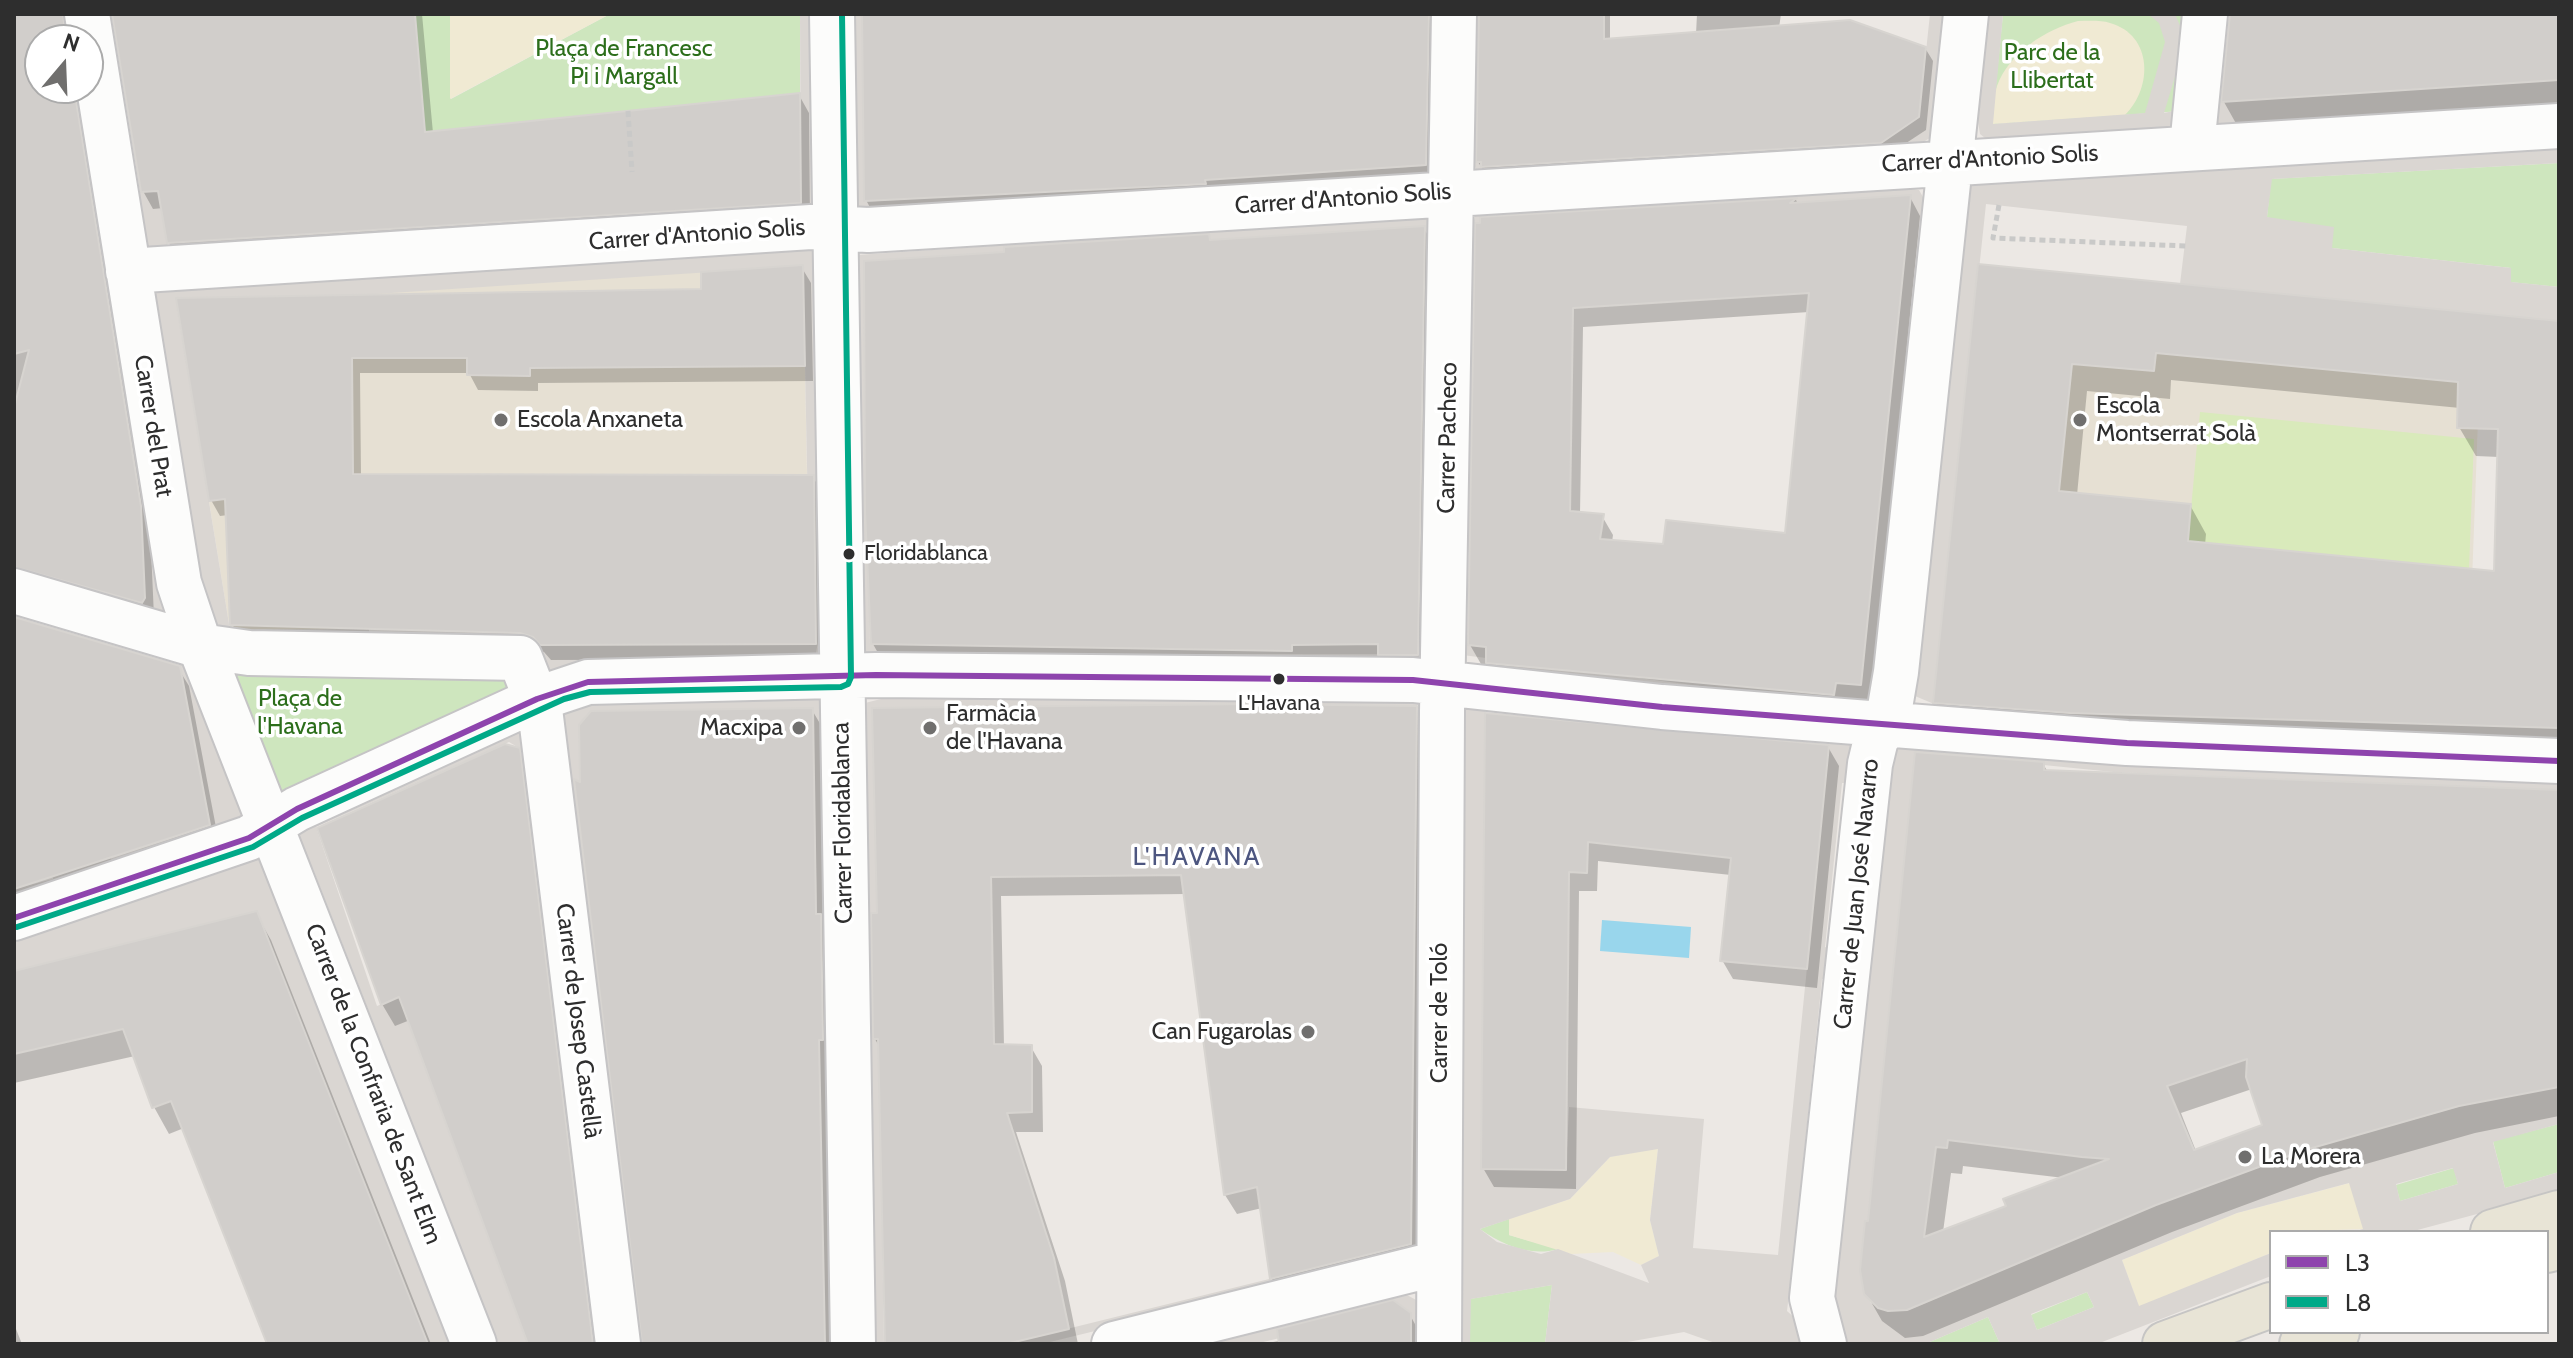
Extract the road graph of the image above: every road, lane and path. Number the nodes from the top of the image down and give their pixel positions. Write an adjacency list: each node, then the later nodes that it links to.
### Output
1 (87, 14): 15 (street, Carrer del Prat)
2 (832, 14): 13 (street, Carrer Floridablanca)
3 (1454, 14): 11 (street, Carrer Pacheco)
4 (1966, 14): 9 (street, Carrer de Juan José Navarro)
5 (2205, 14): 8 (street)
6 (628, 111): 10 (path)
7 (2559, 126): 8 (street, Carrer d'Antonio Solis)
8 (2192, 147): 9 (street, Carrer d'Antonio Solis)
9 (1950, 161): 11 (street, Carrer d'Antonio Solis); 21 (street, Carrer de Juan José Navarro)
10 (632, 172)
11 (1451, 192): 13 (street, Carrer d'Antonio Solis); 19 (street, Carrer Pacheco)
12 (1999, 205): 14 (path)
13 (835, 228): 15 (street, Carrer d'Antonio Solis); 18 (street, Carrer Floridablanca)
14 (2186, 246)
15 (128, 271): 17 (street, Carrer del Prat)
16 (14, 591): 17 (street)
17 (200, 646): 20 (street); 23 (street, Carrer del Prat)
18 (841, 677): 19 (street); 20 (street); 32 (street, Carrer Floridablanca)
19 (1428, 681): 21 (street); 27 (street, Carrer de Toló)
20 (537, 699): 23 (street); 31 (street, Carrer de Josep Castellà)
21 (1887, 725): 22 (street); 35 (street, Carrer de Juan José Navarro)
22 (2559, 761)
23 (271, 824): 24 (street); 30 (street, Carrer de la Confraria de Sant Elm)
24 (14, 918)
25 (2559, 1213): 26 (main road)
26 (2500, 1230)
27 (1439, 1263): 33 (street); 34 (street, Carrer de Toló)
28 (2269, 1306): 36 (main road)
29 (2330, 1334): 37 (main road)
30 (474, 1344)
31 (618, 1344)
32 (853, 1344)
33 (1114, 1344)
34 (1439, 1344)
35 (1824, 1344)
36 (2165, 1344)
37 (2302, 1344)

